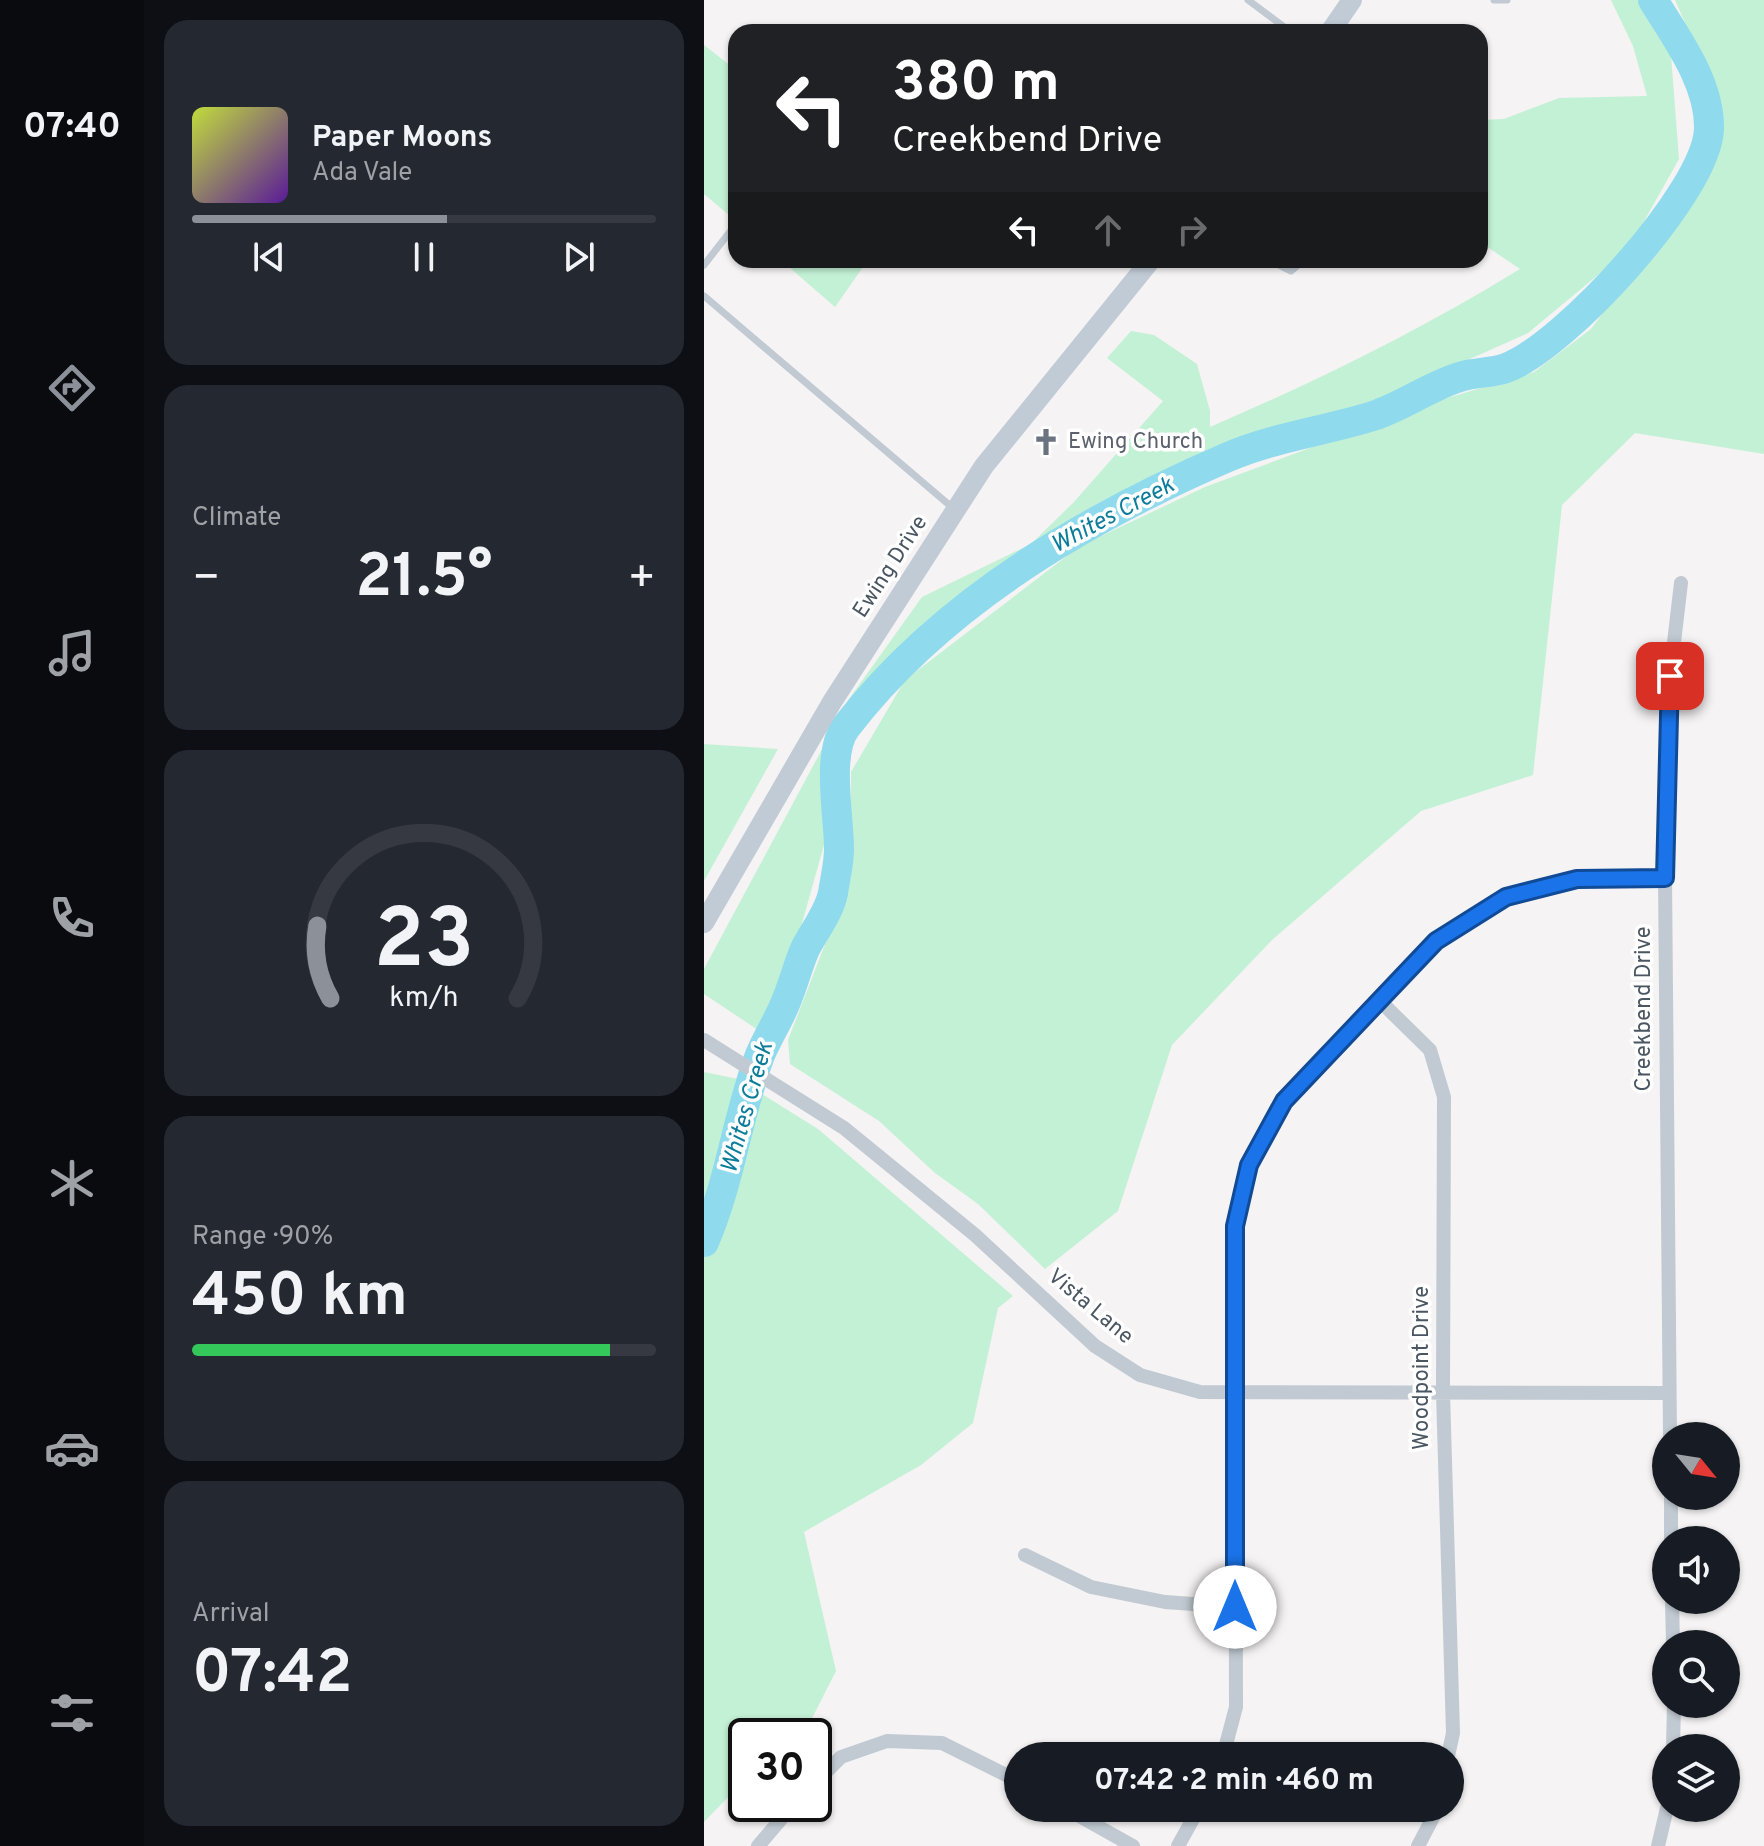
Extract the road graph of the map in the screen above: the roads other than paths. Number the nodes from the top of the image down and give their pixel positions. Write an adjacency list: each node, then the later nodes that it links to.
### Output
1 (1248, 0): 5 (lane)
2 (1352, 0): 6 (street)
3 (1494, 0): 4 (lane)
4 (1507, 0)
5 (1280, 24)
6 (1336, 24)
7 (728, 234): 8 (lane)
8 (704, 265)
9 (1145, 268): 11 (street, Ewing Drive)
10 (704, 296): 11 (lane)
11 (956, 510): 14 (street, Ewing Drive)
12 (1681, 583): 13 (street, Creekbend Drive)
13 (1665, 878): 15 (street); 19 (street, Creekbend Drive)
14 (704, 923)
15 (1380, 1001): 17 (street); 18 (street, Woodpoint Drive)
16 (704, 1040): 17 (street, Vista Lane)
17 (1233, 1392): 18 (street, Vista Lane); 22 (street)
18 (1443, 1392): 19 (street, Vista Lane); 24 (street, Woodpoint Drive)
19 (1669, 1393): 20 (street, Creekbend Drive)
20 (1670, 1422)
21 (1025, 1555): 22 (street)
22 (1235, 1607): 23 (street)
23 (1227, 1742)
24 (1451, 1742)
25 (832, 1766): 26 (street)
26 (1004, 1774)
27 (779, 1822): 32 (street)
28 (1090, 1822): 33 (street)
29 (1191, 1822): 34 (street)
30 (1431, 1822): 35 (street)
31 (1664, 1822): 36 (street)
32 (758, 1846)
33 (1133, 1846)
34 (1178, 1846)
35 (1418, 1846)
36 (1658, 1846)

